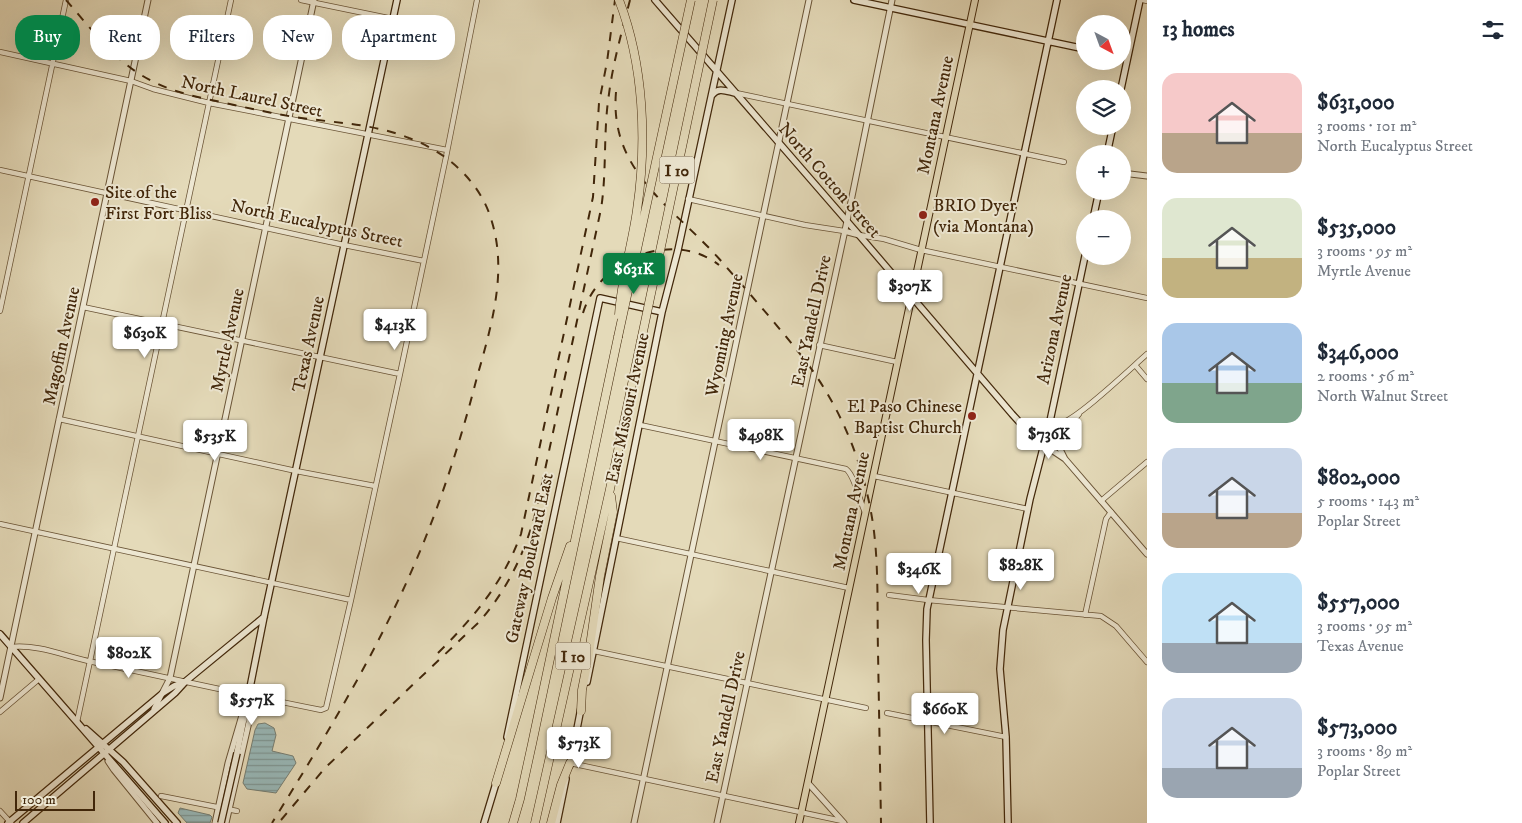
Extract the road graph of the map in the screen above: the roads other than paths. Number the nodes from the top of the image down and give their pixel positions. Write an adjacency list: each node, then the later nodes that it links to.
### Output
1 (66, 0): 28 (street)
2 (148, 0): 30 (street, Magoffin Avenue)
3 (231, 0): 33 (street)
4 (301, 0): 18 (street)
5 (396, 0): 21 (main road, Texas Avenue)
6 (477, 0): 40 (street)
7 (619, 0): 67 (highway, bridge)
8 (655, 0): 29 (main road, North Cotton Street)
9 (691, 0): 67 (highway, I 10, bridge)
10 (713, 0): 93 (highway, I 10, bridge)
11 (732, 0): 29 (main road, East Missouri Avenue)
12 (809, 0): 34 (street, Wyoming Avenue)
13 (854, 0): 19 (main road)
14 (892, 0): 19 (street, East Yandell Drive)
15 (975, 0): 22 (main road, Montana Avenue)
16 (1057, 0): 24 (main road)
17 (1143, 0): 23 (main road)
18 (314, 1): 20 (street); 35 (street, Myrtle Avenue)
19 (890, 8): 22 (main road); 36 (street, East Yandell Drive)
20 (375, 15)
21 (394, 15)
22 (969, 25): 24 (main road); 38 (main road, Montana Avenue)
23 (1131, 39)
24 (1048, 42): 25 (main road); 41 (main road)
25 (1076, 47)
26 (0, 52): 28 (street, North Laurel Street)
27 (384, 60): 37 (main road, Texas Avenue)
28 (52, 65): 30 (street, North Laurel Street); 45 (street)
29 (716, 71): 31 (main road, North Cotton Street); 32 (main road, East Missouri Avenue)
30 (131, 81): 33 (street, North Laurel Street); 47 (street, Magoffin Avenue)
31 (735, 93): 32 (main road); 34 (street); 39 (main road, North Cotton Street)
32 (711, 97): 48 (main road, East Missouri Avenue)
33 (209, 103): 35 (street, North Laurel Street); 49 (street)
34 (787, 104): 36 (street); 39 (street, Wyoming Avenue)
35 (289, 118): 37 (street, North Laurel Street); 52 (street, Myrtle Avenue)
36 (867, 121): 38 (street); 51 (street, East Yandell Drive)
37 (368, 135): 40 (street, North Laurel Street); 55 (main road, Texas Avenue)
38 (946, 137): 41 (street); 56 (main road, Montana Avenue)
39 (779, 144): 50 (street, Wyoming Avenue); 51 (main road, North Cotton Street)
40 (447, 150): 57 (street)
41 (1024, 153): 42 (street); 59 (main road)
42 (1064, 162)
43 (0, 170): 45 (street, North Eucalyptus Street)
44 (1131, 174): 46 (street)
45 (28, 176): 47 (street, North Eucalyptus Street); 64 (street)
46 (1147, 176)
47 (107, 193): 49 (street, North Eucalyptus Street); 63 (street, Magoffin Avenue)
48 (688, 200): 50 (street); 65 (main road, East Missouri Avenue)
49 (186, 211): 52 (street, North Eucalyptus Street); 66 (street)
50 (764, 216): 53 (street); 84 (street, Wyoming Avenue)
51 (846, 221): 53 (street, East Yandell Drive); 54 (main road, North Cotton Street)
52 (265, 228): 55 (street, North Eucalyptus Street); 68 (street, Myrtle Avenue)
53 (844, 231): 54 (street); 69 (street, East Yandell Drive)
54 (859, 235): 56 (street); 61 (main road, North Cotton Street)
55 (344, 245): 57 (street, North Eucalyptus Street); 71 (main road, Texas Avenue)
56 (921, 250): 59 (street); 61 (main road, Montana Avenue)
57 (424, 261): 74 (street)
58 (1083, 265): 60 (main road, Arizona Avenue)
59 (1000, 267): 60 (street); 75 (main road)
60 (1079, 284): 62 (street); 79 (main road, Arizona Avenue)
61 (911, 298): 72 (main road, Montana Avenue); 75 (main road, North Cotton Street)
62 (1147, 298)
63 (83, 307): 66 (street); 78 (street, Magoffin Avenue)
64 (0, 311)
65 (662, 312): 80 (main road, East Missouri Avenue); 143 (main road, Gateway Boulevard East)
66 (162, 324): 68 (street); 82 (street)
67 (618, 337): 99 (highway, I 10)
68 (241, 340): 71 (street); 86 (street, Myrtle Avenue)
69 (819, 345): 72 (street); 87 (street, East Yandell Drive)
70 (1147, 354): 73 (street)
71 (320, 357): 74 (street); 90 (main road, Texas Avenue)
72 (897, 362): 91 (main road, Montana Avenue)
73 (1135, 365): 76 (street); 77 (street)
74 (400, 374): 92 (street)
75 (977, 374): 85 (main road, North Cotton Street); 94 (main road)
76 (1147, 379)
77 (1081, 411): 79 (street); 83 (street)
78 (59, 419): 82 (street); 101 (street, Magoffin Avenue)
79 (1050, 421): 81 (main road, Arizona Avenue)
80 (640, 425): 84 (street); 102 (main road, East Missouri Avenue)
81 (1047, 432): 83 (street); 85 (main road, Arizona Avenue)
82 (138, 436): 86 (street); 103 (street)
83 (1052, 438): 85 (street); 88 (street)
84 (715, 441): 87 (street); 104 (street, Wyoming Avenue)
85 (1044, 445): 88 (street, North Cotton Street); 96 (main road, Arizona Avenue)
86 (217, 453): 90 (street); 106 (street, Myrtle Avenue)
87 (796, 458): 98 (street); 107 (street, East Yandell Drive)
88 (1065, 459): 95 (street, North Cotton Street)
89 (1147, 462): 95 (street)
90 (296, 471): 92 (street); 108 (main road, Texas Avenue)
91 (874, 476): 94 (street); 98 (main road, Montana Avenue)
92 (376, 486): 111 (street)
93 (610, 489): 131 (highway); 163 (highway, I 10)
94 (951, 493): 96 (street); 112 (main road)
95 (1101, 501): 97 (street, North Cotton Street)
96 (1028, 510): 113 (main road, Arizona Avenue)
97 (1111, 512): 105 (street, North Cotton Street); 114 (street)
98 (866, 513): 109 (main road, Montana Avenue)
99 (580, 518): 143 (highway); 162 (highway, I 10)
100 (0, 524): 101 (street)
101 (35, 531): 103 (street); 117 (street, Magoffin Avenue)
102 (616, 538): 104 (street); 118 (main road, East Missouri Avenue)
103 (114, 549): 106 (street); 119 (street)
104 (691, 554): 107 (street); 121 (street, Wyoming Avenue)
105 (1147, 554)
106 (193, 566): 108 (street); 123 (street, Myrtle Avenue)
107 (771, 571): 109 (street); 125 (street, East Yandell Drive)
108 (272, 582): 111 (street); 115 (main road, Texas Avenue)
109 (849, 588): 129 (main road, Montana Avenue)
110 (889, 595): 112 (street)
111 (351, 600): 127 (street)
112 (928, 600): 113 (street); 135 (main road)
113 (1007, 608): 114 (street); 137 (main road, Arizona Avenue)
114 (1085, 615): 120 (street)
115 (264, 617): 124 (main road); 127 (main road, Texas Avenue)
116 (0, 634): 117 (main road)
117 (11, 647): 119 (street); 122 (main road); 128 (street, Magoffin Avenue)
118 (594, 651): 121 (street); 131 (main road, East Missouri Avenue)
119 (90, 662): 123 (street); 136 (street)
120 (1147, 662)
121 (668, 666): 125 (street); 142 (street, Wyoming Avenue)
122 (39, 678): 132 (street); 136 (main road)
123 (170, 678): 124 (street); 126 (street, Myrtle Avenue)
124 (186, 681): 126 (main road); 127 (street); 133 (main road)
125 (746, 683): 129 (street); 146 (street, East Yandell Drive)
126 (163, 693): 133 (street, Myrtle Avenue); 138 (main road)
127 (248, 695): 147 (street, Texas Avenue); 148 (street, Texas Avenue); 159 (main road, bridge)
128 (0, 698)
129 (826, 700): 130 (street); 144 (main road, Montana Avenue)
130 (866, 708)
131 (581, 711): 141 (main road, East Missouri Avenue)
132 (0, 712)
133 (153, 712): 139 (main road)
134 (887, 713): 135 (street)
135 (927, 721): 137 (street); 169 (main road)
136 (77, 722): 138 (main road)
137 (1006, 737): 170 (main road, Arizona Avenue)
138 (100, 745): 139 (main road); 140 (main road); 153 (main road)
139 (110, 749): 140 (main road); 157 (main road)
140 (104, 754): 154 (main road); 155 (street); 156 (main road)
141 (570, 763): 142 (street); 164 (highway); 165 (main road, East Missouri Avenue)
142 (644, 779): 146 (street); 166 (street, Wyoming Avenue)
143 (496, 783): 161 (main road, Gateway Boulevard East)
144 (808, 783): 151 (main road, Montana Avenue); 152 (street)
145 (161, 796): 147 (street)
146 (722, 796): 151 (street); 167 (street, East Yandell Drive)
147 (219, 807): 148 (street); 158 (street, Texas Avenue)
148 (229, 809): 150 (street); 160 (street, Texas Avenue)
149 (0, 811): 153 (street)
150 (237, 811)
151 (802, 812): 152 (street); 168 (main road, Montana Avenue)
152 (843, 822)
153 (9, 823)
154 (23, 823)
155 (157, 823)
156 (165, 823)
157 (177, 823)
158 (216, 823)
159 (221, 823)
160 (226, 823)
161 (484, 823)
162 (513, 823)
163 (535, 823)
164 (551, 823)
165 (557, 823)
166 (634, 823)
167 (717, 823)
168 (799, 823)
169 (930, 823)
170 (1008, 823)

